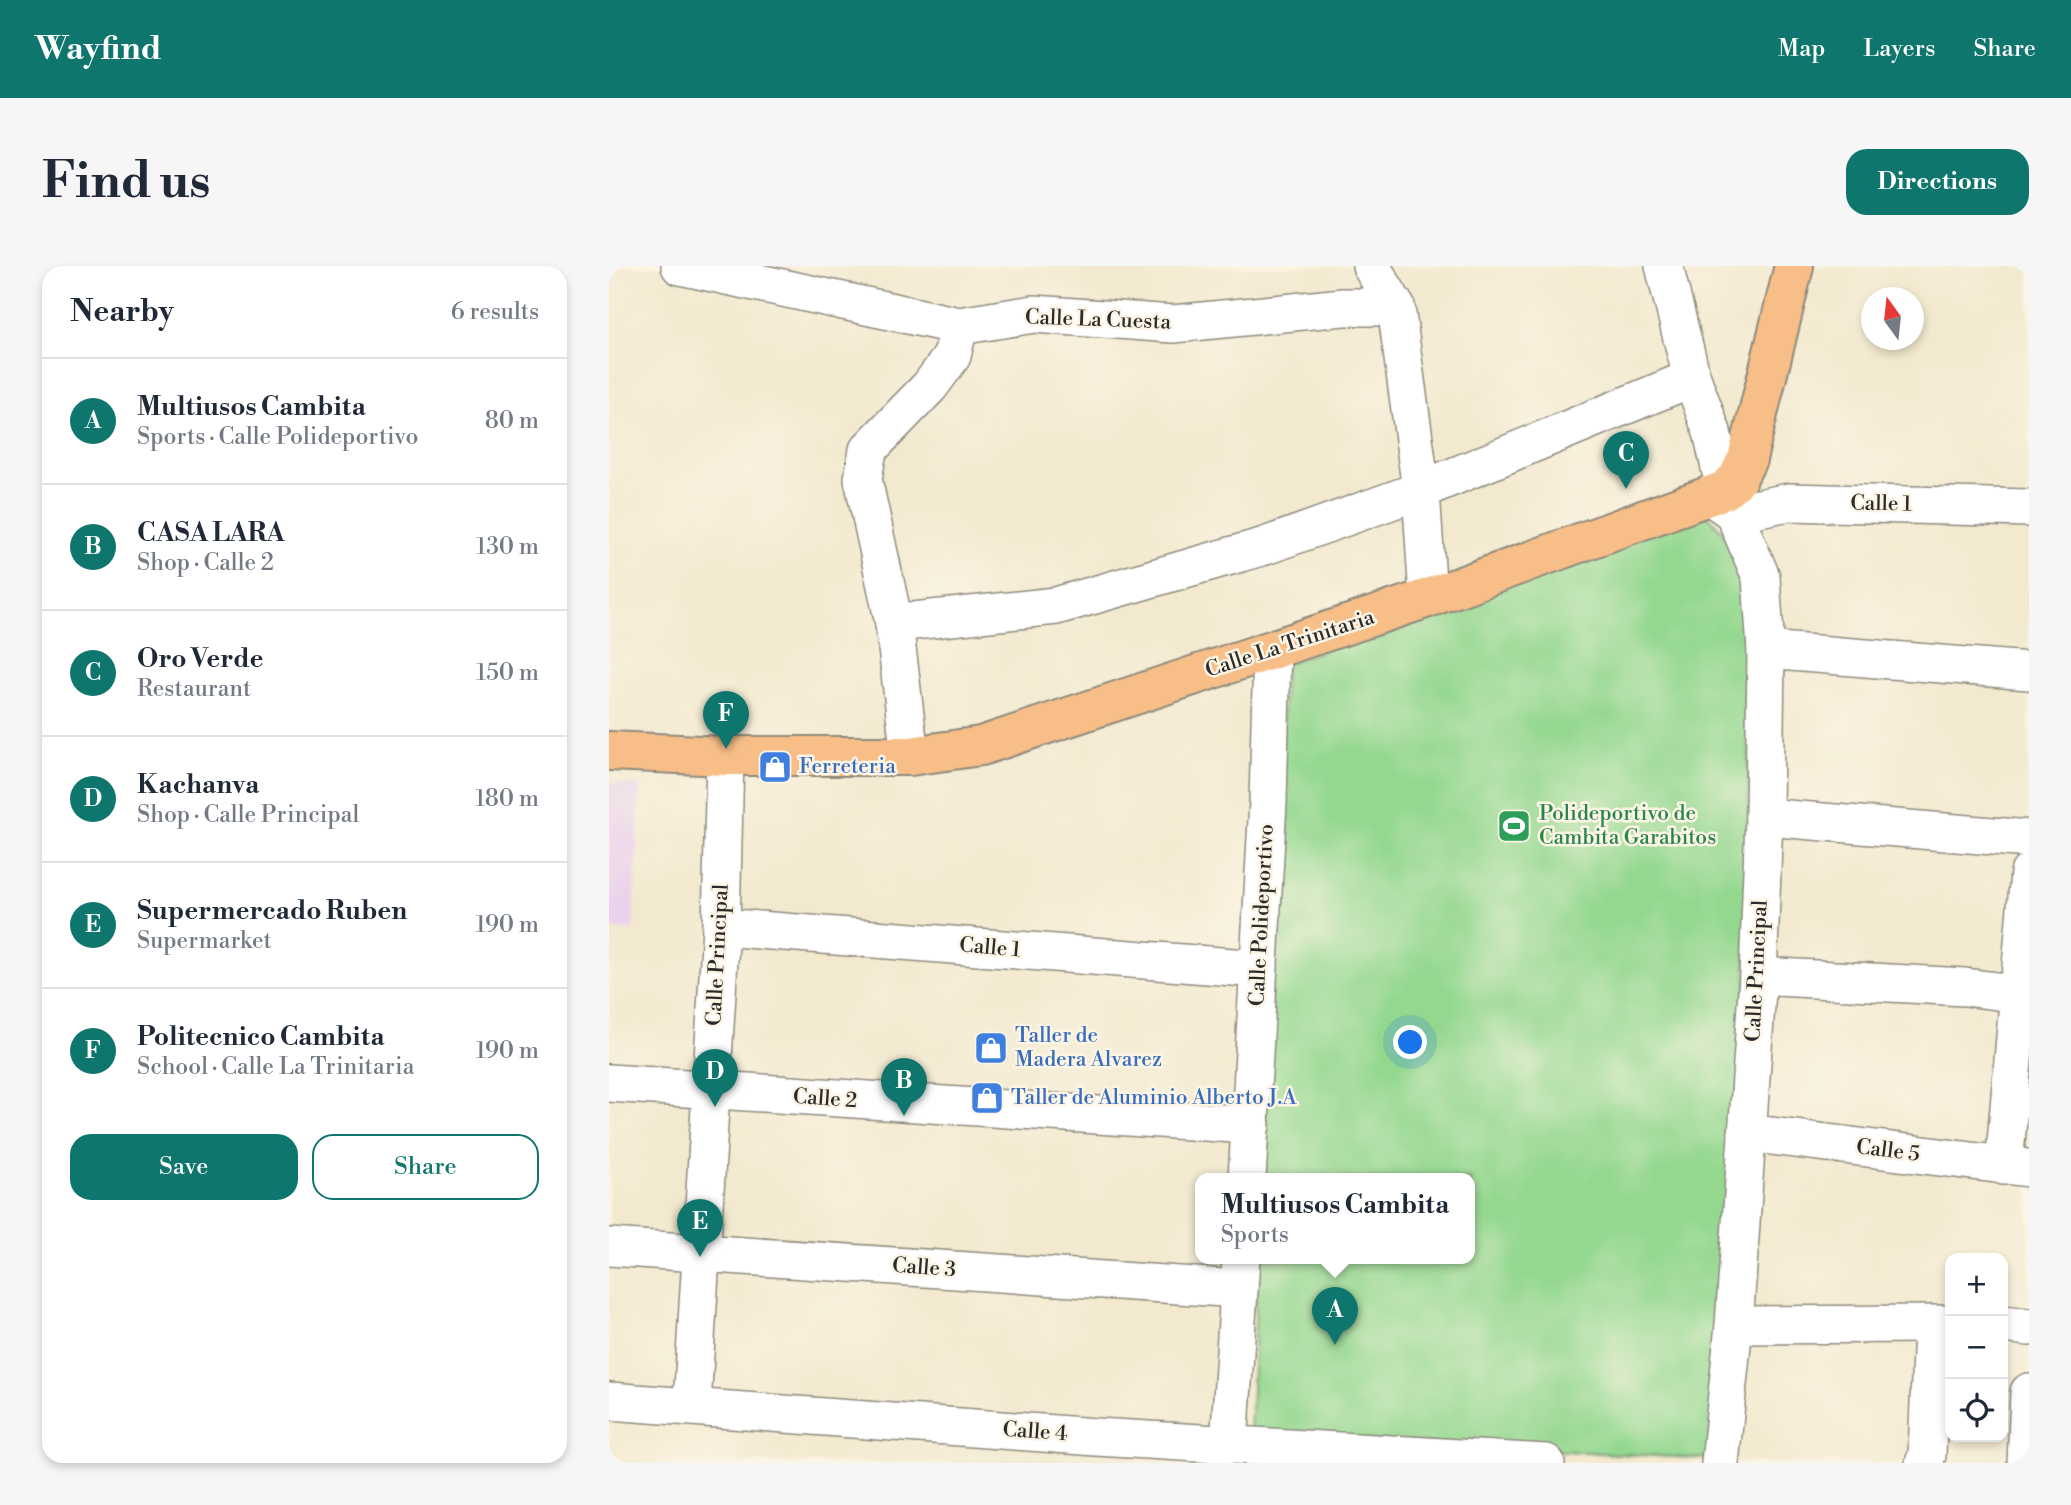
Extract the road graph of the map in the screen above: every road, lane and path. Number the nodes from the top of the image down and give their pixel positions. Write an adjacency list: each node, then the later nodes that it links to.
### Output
1 (680, 266): 6 (street, Calle La Cuesta)
2 (1371, 266): 5 (street)
3 (1664, 266): 7 (street, Calle Principal)
4 (1794, 266): 9 (main road)
5 (1396, 307): 6 (street, Calle La Cuesta); 8 (street)
6 (959, 326): 12 (street)
7 (1692, 378): 8 (street); 9 (street, Calle Principal)
8 (1421, 490): 11 (street); 12 (street)
9 (1723, 499): 10 (street, Calle 1); 11 (main road, Calle La Trinitaria); 14 (street, Calle Principal)
10 (2029, 508)
11 (1428, 598): 13 (main road, Calle La Trinitaria)
12 (894, 623): 18 (street)
13 (1272, 650): 18 (main road, Calle La Trinitaria); 23 (street, Calle Polideportivo)
14 (1766, 650): 15 (street); 19 (street, Calle Principal)
15 (2029, 671)
16 (609, 751): 17 (main road, Calle La Trinitaria)
17 (725, 755): 18 (main road, Calle La Trinitaria); 22 (street, Calle Principal)
18 (910, 756)
19 (1764, 817): 20 (street); 24 (street, Calle Principal)
20 (2029, 839)
21 (2029, 873): 25 (street)
22 (721, 927): 23 (street, Calle 1); 27 (street, Calle Principal)
23 (1259, 970): 28 (street, Calle Polideportivo)
24 (1758, 976): 25 (street); 29 (street, Calle Principal)
25 (2023, 994): 30 (street)
26 (609, 1083): 27 (street, Calle 2)
27 (710, 1091): 28 (street, Calle 2); 33 (street, Calle Principal)
28 (1251, 1125): 31 (street, Calle Polideportivo)
29 (1747, 1133): 30 (street, Calle 5); 36 (street, Calle Principal)
30 (2017, 1167)
31 (1247, 1173)
32 (609, 1247): 33 (street, Calle 3)
33 (700, 1253): 34 (street, Calle 3); 41 (street, Calle Principal)
34 (1240, 1274): 42 (street)
35 (1941, 1324): 36 (street); 46 (street)
36 (1734, 1325): 45 (street, Calle Principal)
37 (2008, 1325): 38 (street)
38 (2029, 1327)
39 (2029, 1392): 47 (street)
40 (609, 1401): 41 (street, Calle 4)
41 (692, 1405): 43 (street, Calle 4)
42 (1229, 1445): 43 (street, Calle 4); 44 (street, Calle 4)
43 (1095, 1450)
44 (1546, 1463)
45 (1720, 1463)
46 (1924, 1463)
47 (2027, 1463)

